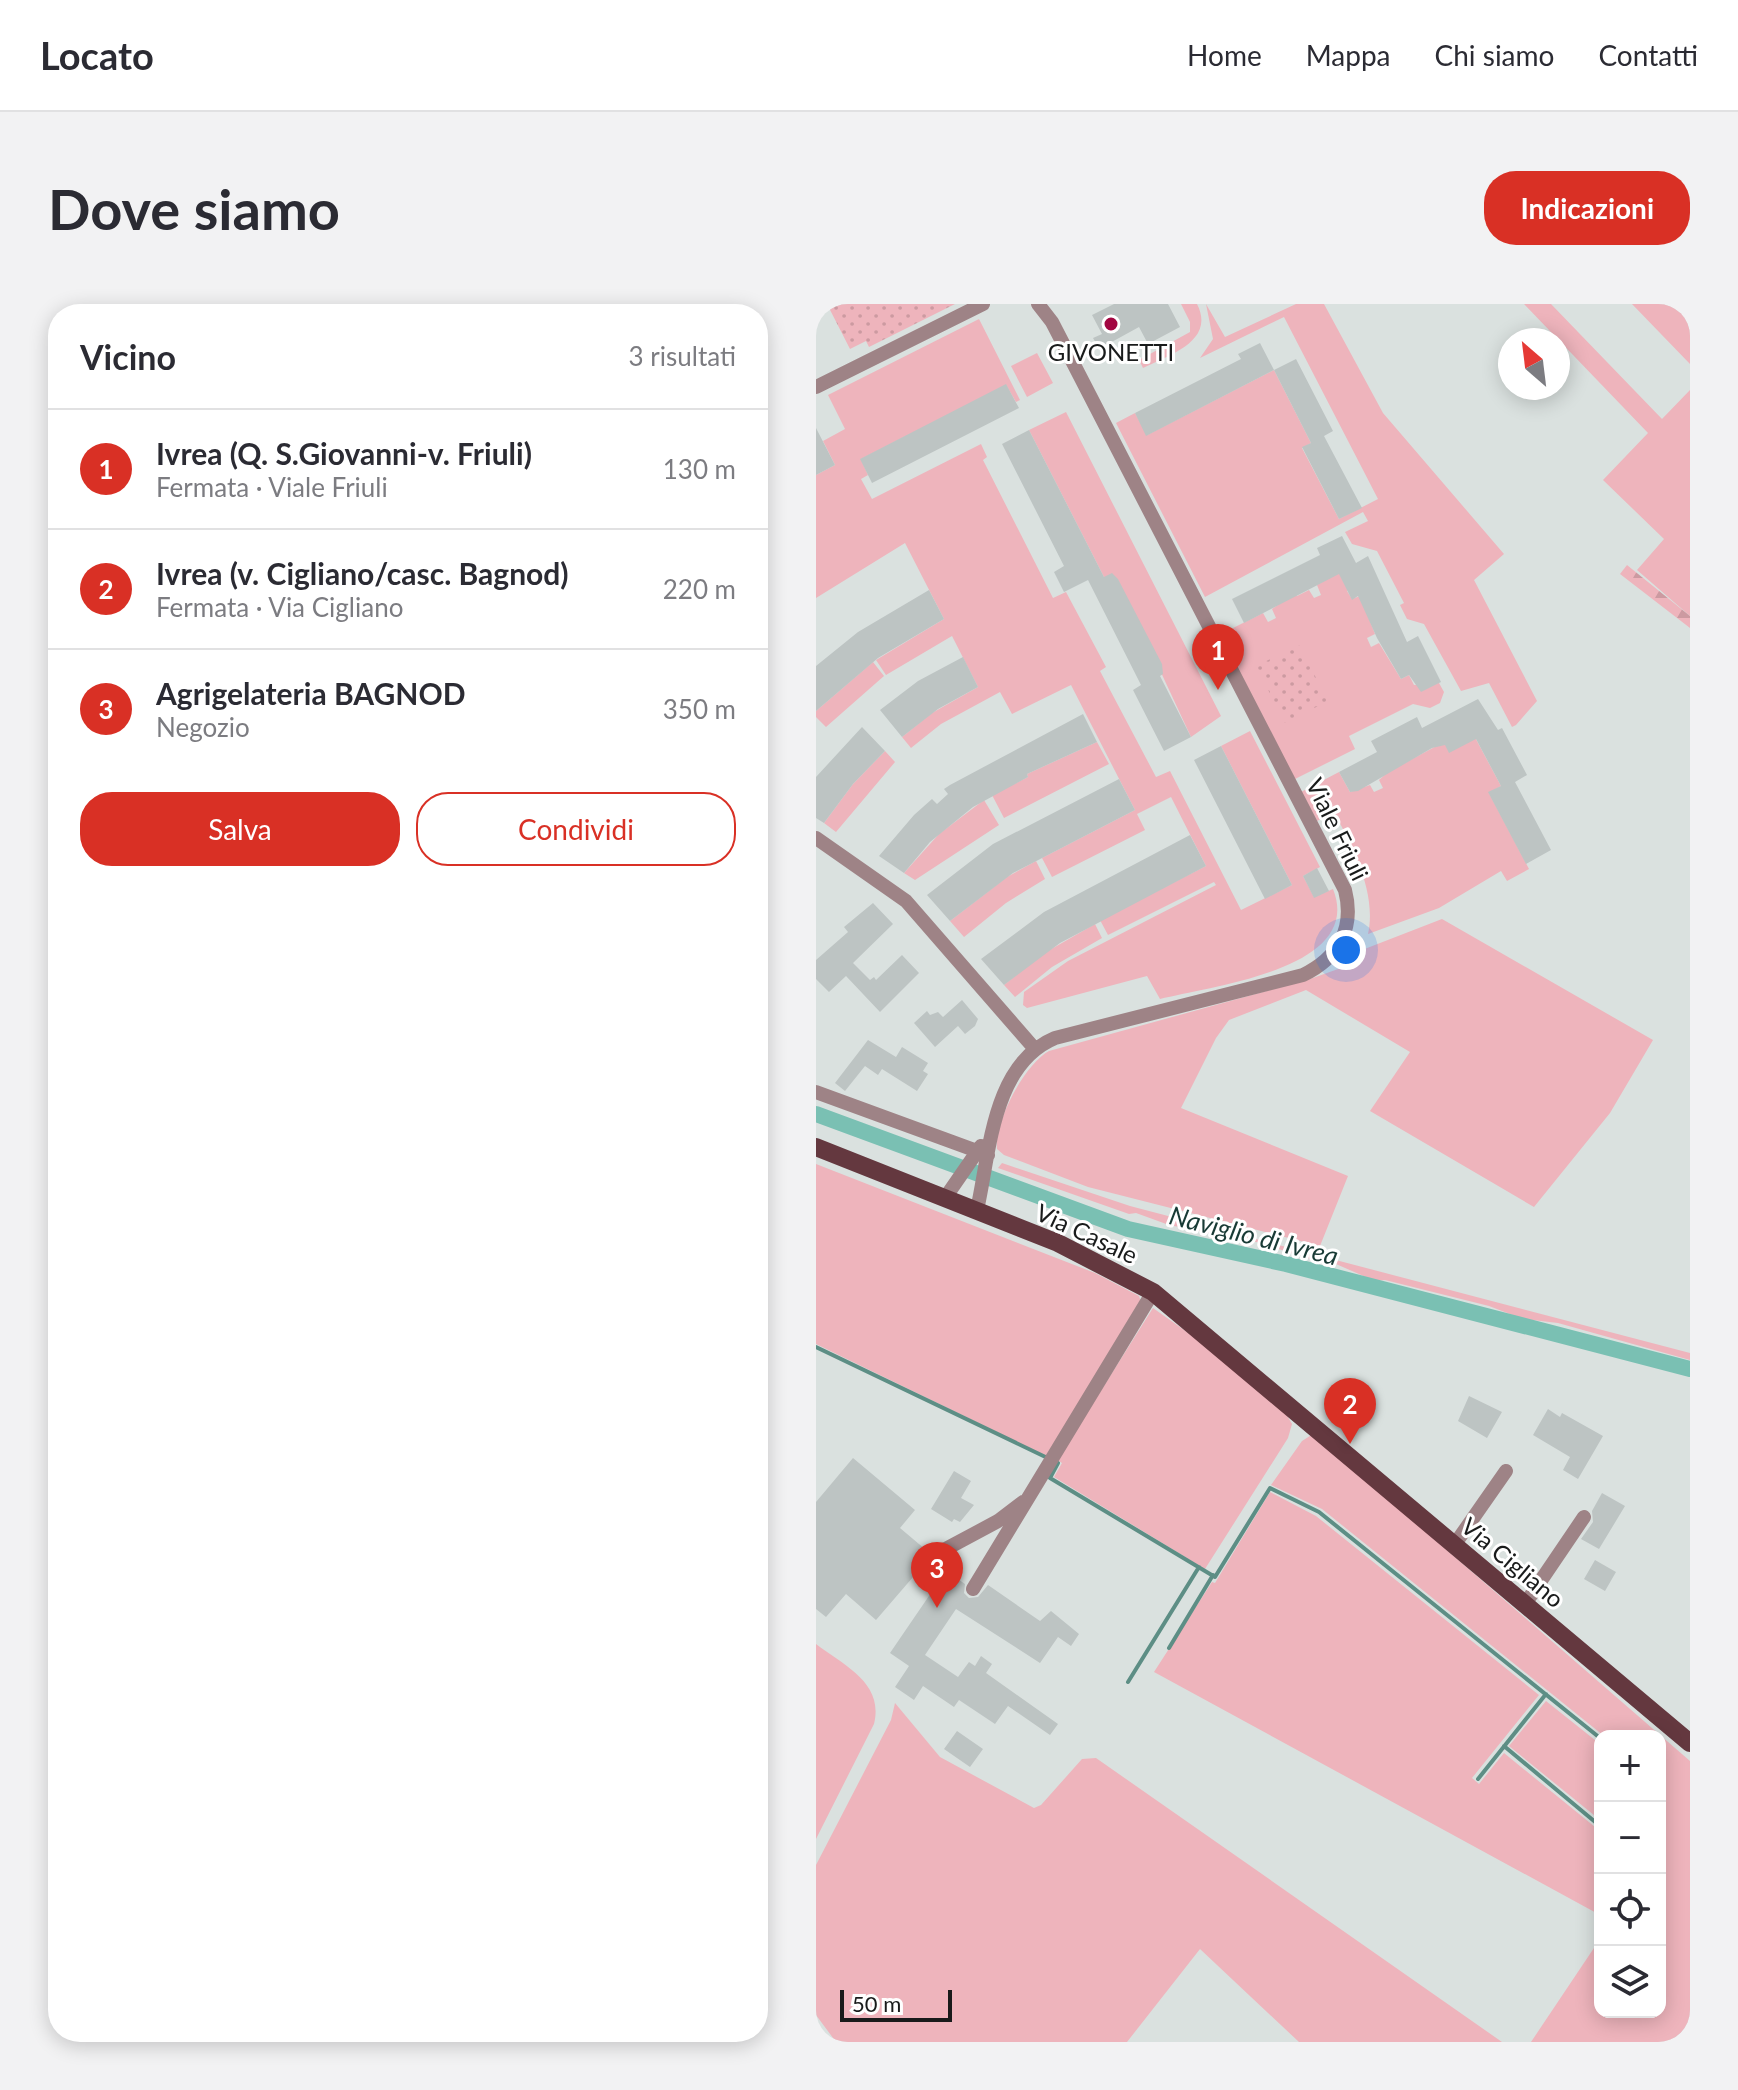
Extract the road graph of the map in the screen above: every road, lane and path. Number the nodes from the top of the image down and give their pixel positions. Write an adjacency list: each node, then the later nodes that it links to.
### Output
1 (983, 304): 3 (street)
2 (1038, 304): 5 (street, Viale Friuli)
3 (816, 387)
4 (816, 838): 5 (street)
5 (1034, 1048): 8 (street)
6 (816, 1092): 8 (street)
7 (816, 1147): 9 (main road, Via Casale)
8 (982, 1153): 9 (street); 10 (street)
9 (945, 1198): 10 (main road, Via Casale)
10 (979, 1201): 11 (main road, Via Casale)
11 (1153, 1292): 12 (main road, Via Casale); 14 (street)
12 (1304, 1417): 16 (main road, Via Cigliano)
13 (1506, 1471): 16 (street)
14 (1029, 1497): 17 (street); 18 (street)
15 (1584, 1517): 19 (street)
16 (1455, 1544): 19 (main road, Via Cigliano)
17 (942, 1551)
18 (973, 1589)
19 (1525, 1604): 20 (main road, Via Cigliano)
20 (1690, 1743)

